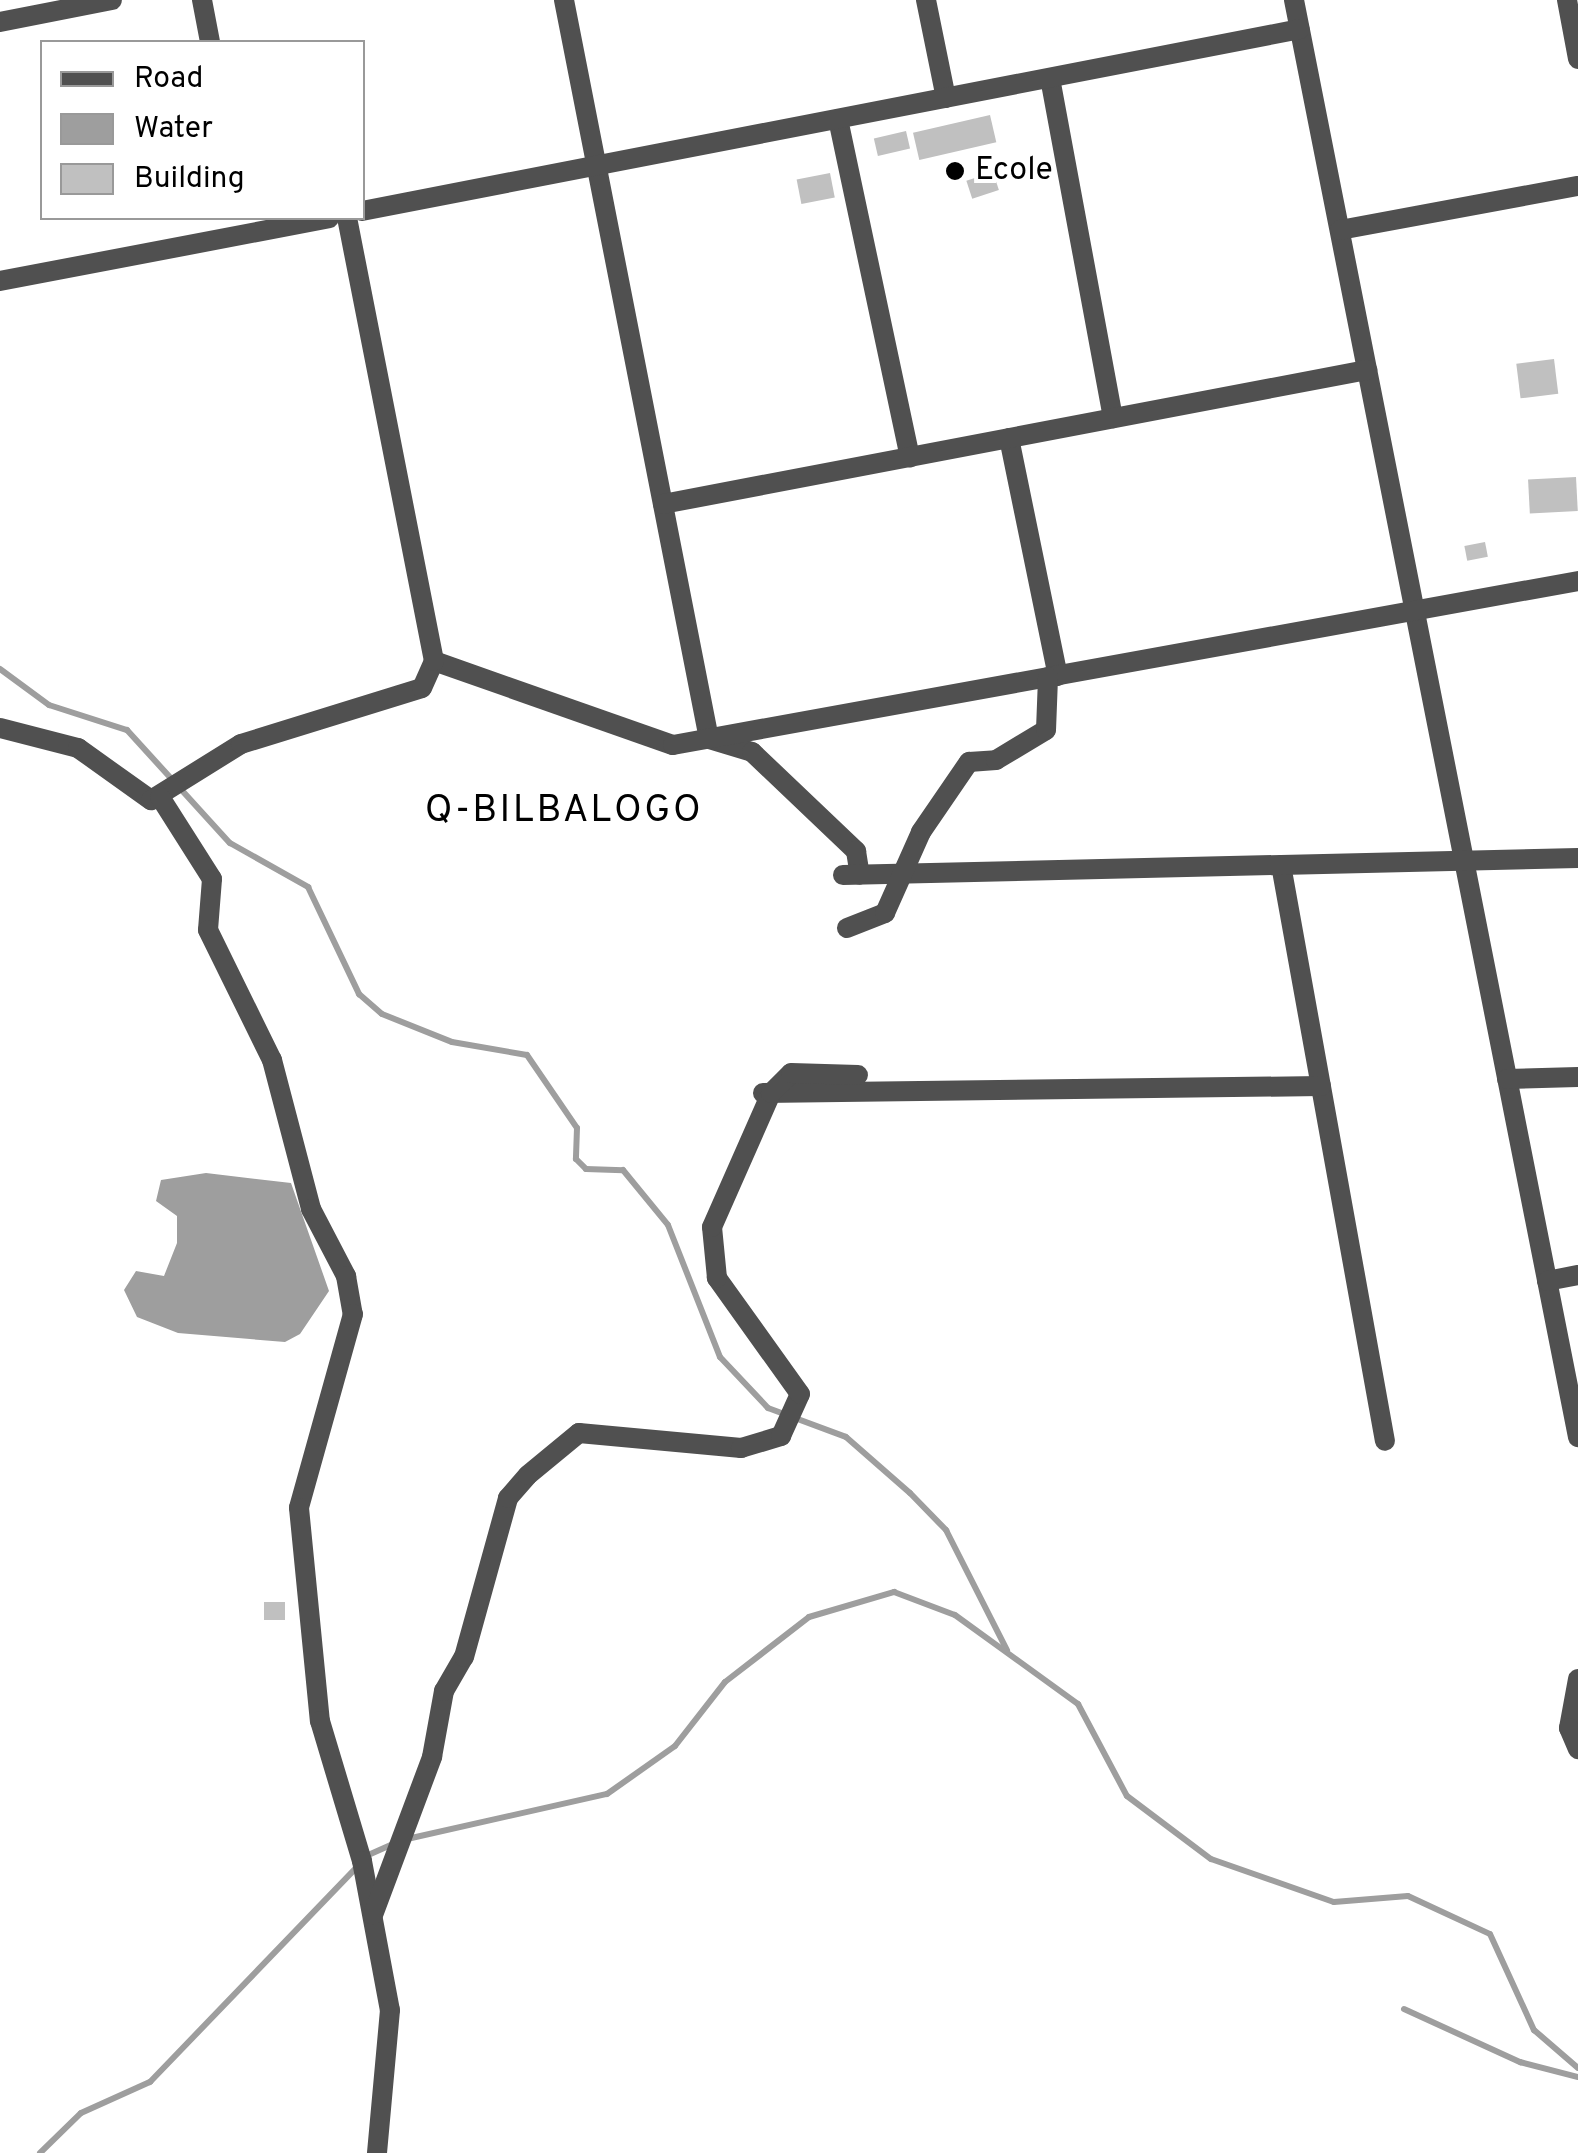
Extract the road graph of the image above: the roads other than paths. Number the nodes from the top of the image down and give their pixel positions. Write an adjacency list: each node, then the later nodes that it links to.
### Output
1 (112, 0): 7 (street)
2 (202, 0): 9 (street)
3 (564, 0): 14 (street)
4 (926, 0): 12 (street)
5 (1294, 0): 8 (street)
6 (1567, 0): 10 (street)
7 (0, 22)
8 (1300, 29): 11 (street); 20 (street)
9 (210, 40)
10 (1578, 59)
11 (1050, 78): 12 (street); 23 (street)
12 (946, 98): 13 (street)
13 (838, 119): 14 (street); 25 (street)
14 (596, 166): 16 (street); 26 (street)
15 (1578, 186): 20 (street)
16 (365, 210)
17 (305, 220): 19 (street)
18 (347, 220): 29 (street)
19 (245, 225): 21 (street)
20 (1340, 230): 22 (street)
21 (0, 281)
22 (1368, 370): 23 (street); 28 (street)
23 (1113, 418): 24 (street)
24 (1009, 438): 25 (street); 30 (street)
25 (910, 457): 26 (street)
26 (663, 504): 32 (street)
27 (1578, 581): 28 (street)
28 (1415, 610): 30 (street); 35 (street)
29 (434, 661): 32 (street); 33 (street)
30 (1053, 676): 32 (street); 37 (street)
31 (0, 728): 33 (street)
32 (709, 739): 37 (street)
33 (166, 795): 50 (street)
34 (1578, 858): 35 (street)
35 (1464, 860): 36 (street); 41 (street)
36 (1281, 865): 37 (street); 42 (street)
37 (904, 874): 38 (street)
38 (846, 928)
39 (858, 1075): 43 (street)
40 (1578, 1077): 41 (street)
41 (1508, 1079): 45 (street)
42 (1321, 1086): 43 (street); 47 (street)
43 (765, 1093): 50 (street)
44 (1578, 1275): 45 (street)
45 (1548, 1282): 46 (street)
46 (1578, 1436)
47 (1384, 1441)
48 (1578, 1679): 49 (street)
49 (1578, 1748)
50 (372, 1917): 51 (street)
51 (377, 2153)

